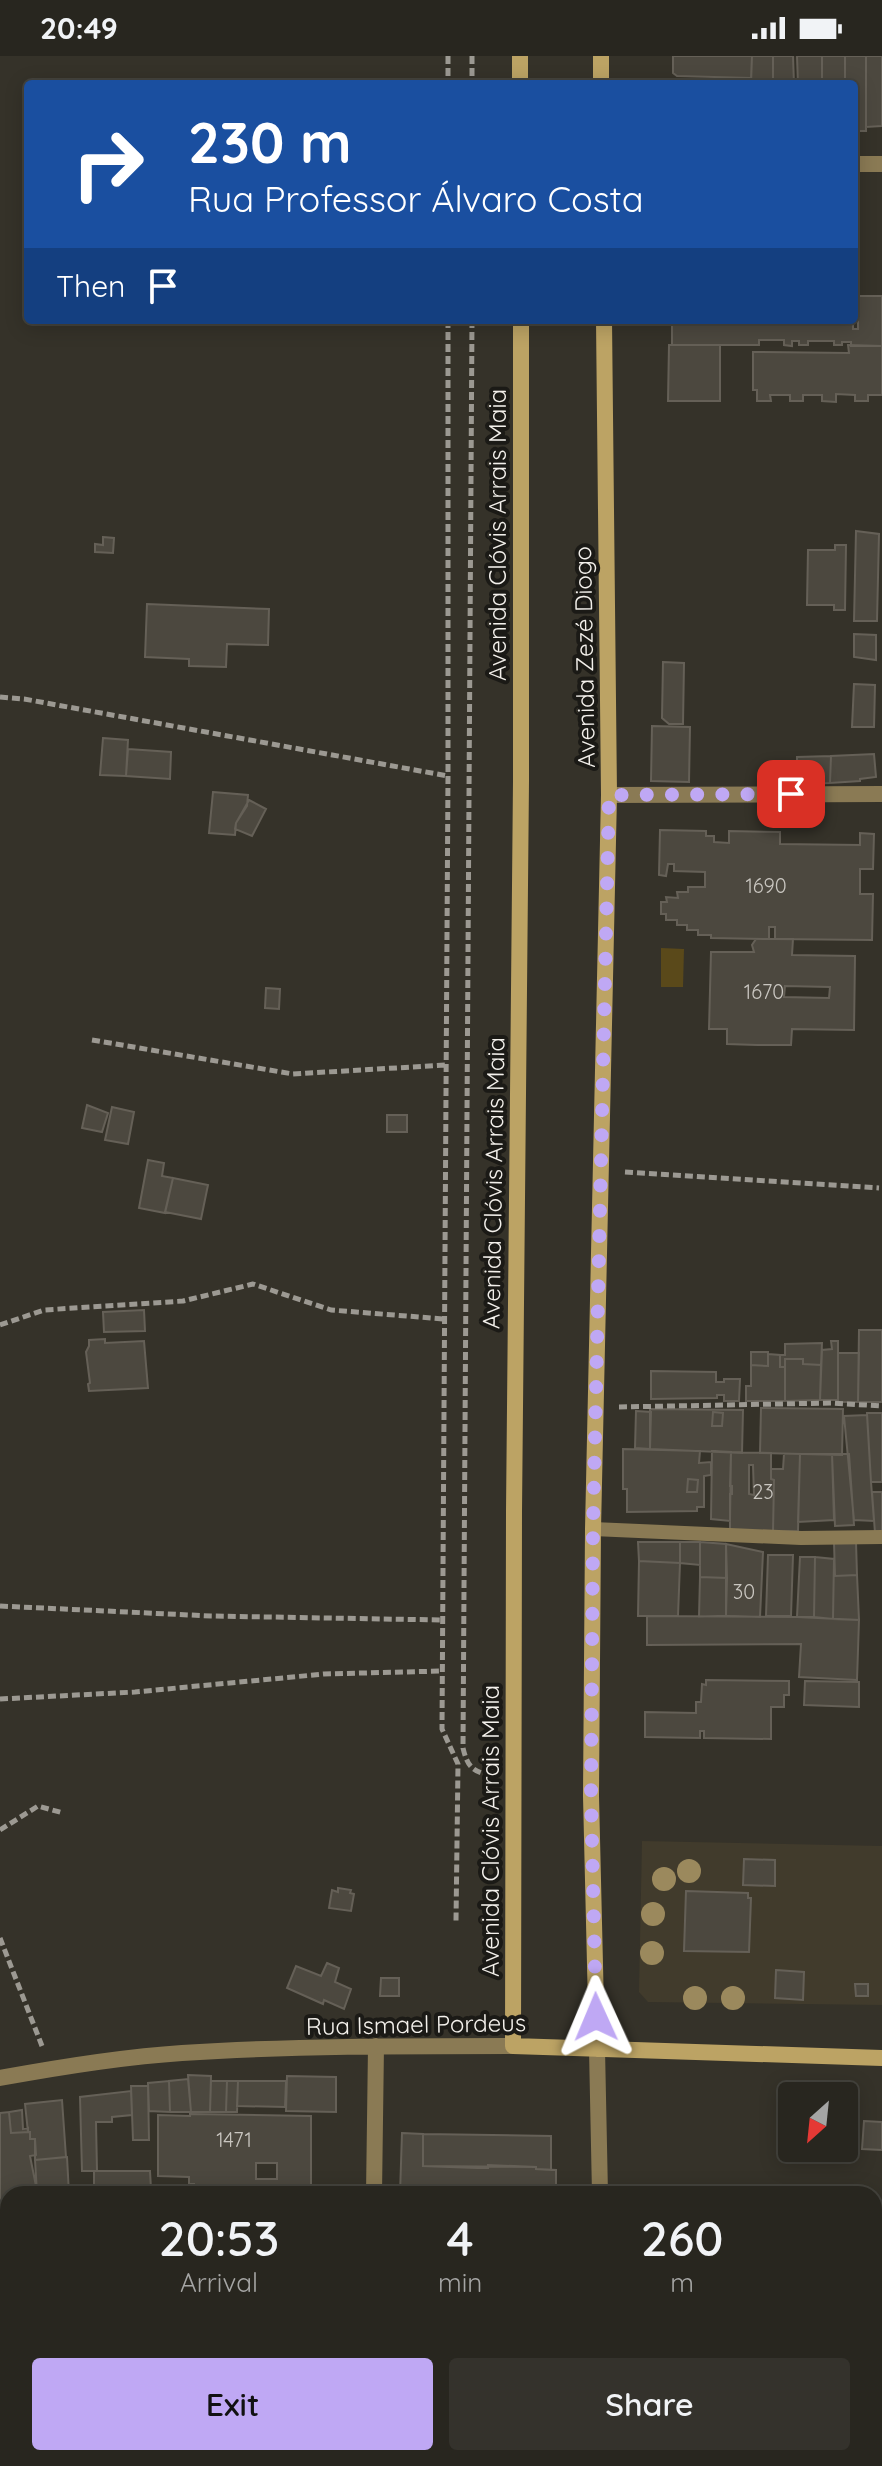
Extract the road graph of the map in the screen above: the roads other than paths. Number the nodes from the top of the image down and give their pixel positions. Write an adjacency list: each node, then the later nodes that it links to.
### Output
1 (520, 56): 3 (main road)
2 (601, 56): 4 (main road)
3 (520, 80)
4 (601, 80)
5 (858, 164): 6 (street)
6 (882, 164)
7 (521, 324): 14 (main road, Avenida Clóvis Arrais Maia)
8 (604, 324): 10 (main road, Avenida Zezé Diogo)
9 (882, 794): 10 (street)
10 (609, 795): 11 (main road, Avenida Zezé Diogo)
11 (593, 1529): 12 (lane); 15 (main road, Avenida Zezé Diogo)
12 (882, 1537)
13 (376, 2046): 14 (street, Rua Ismael Pordeus); 17 (street, Rua Ismael Pordeus); 18 (street)
14 (513, 2046): 15 (main road, Rua Ismael Pordeus)
15 (597, 2049): 16 (main road, Rua Ismael Pordeus); 19 (street)
16 (882, 2058)
17 (0, 2078)
18 (374, 2186)
19 (600, 2186)

